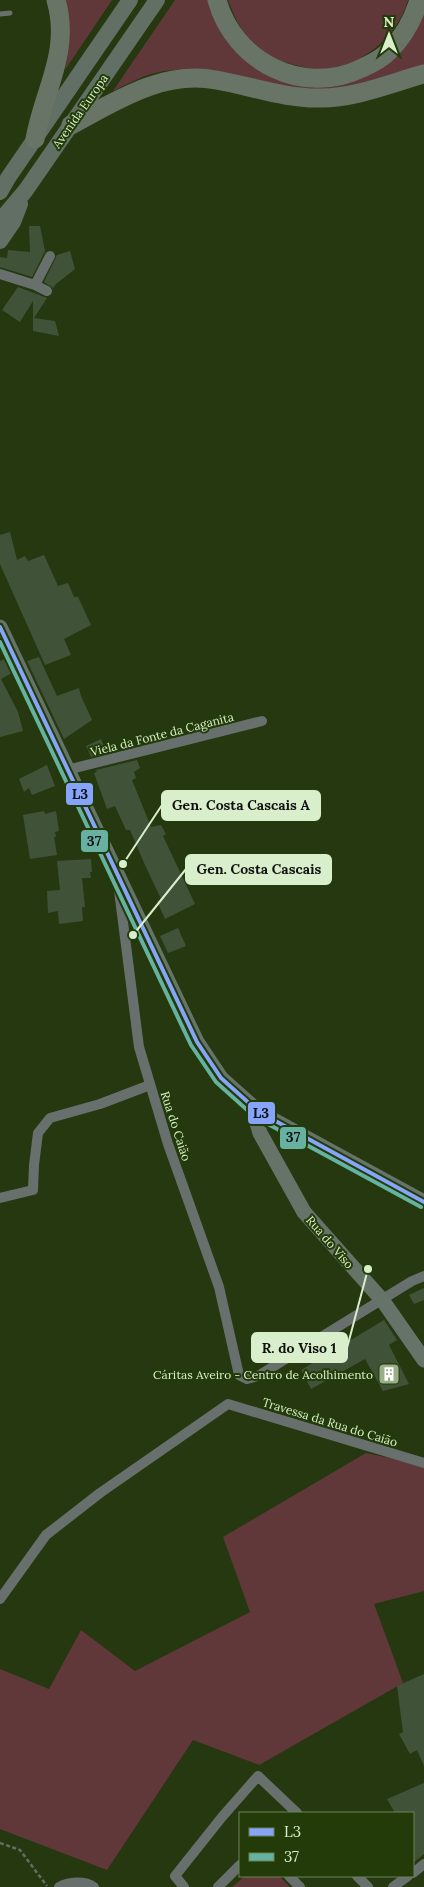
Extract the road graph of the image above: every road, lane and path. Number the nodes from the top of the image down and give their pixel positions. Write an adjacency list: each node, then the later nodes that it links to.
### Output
1 (56, 0): 10 (highway)
2 (130, 0): 10 (main road, Avenida Europa)
3 (158, 0): 9 (main road, Avenida Europa)
4 (217, 0): 5 (highway)
5 (419, 0)
6 (10, 13): 7 (lane)
7 (0, 14)
8 (424, 74): 9 (highway)
9 (71, 125): 12 (main road, Avenida Europa)
10 (34, 139): 11 (main road, Avenida Europa)
11 (3, 185)
12 (26, 190): 13 (main road, Avenida Europa); 14 (main road)
13 (0, 221)
14 (0, 241)
15 (50, 256): 17 (street)
16 (0, 274): 17 (street)
17 (35, 284): 18 (street)
18 (47, 291)
19 (0, 627): 21 (main road)
20 (262, 721): 21 (street, Viela da Fonte da Caganita)
21 (67, 770): 22 (main road)
22 (116, 870): 23 (street, Rua do Caião); 24 (main road)
23 (150, 1085): 25 (street); 28 (street, Rua do Caião)
24 (259, 1112): 26 (main road); 28 (main road, Rua do Viso)
25 (0, 1198)
26 (424, 1202)
27 (424, 1276): 28 (street)
28 (383, 1300): 29 (main road, Rua do Viso)
29 (424, 1360)
30 (424, 1464): 31 (street, Travessa da Rua do Caião)
31 (0, 1599)
32 (296, 1812): 43 (street)
33 (0, 1843): 40 (path)
34 (424, 1864): 36 (street)
35 (239, 1866): 44 (street)
36 (414, 1872)
37 (290, 1877): 45 (street)
38 (358, 1877): 46 (street)
39 (407, 1877): 47 (street)
40 (48, 1887)
41 (59, 1887): 42 (street)
42 (94, 1887)
43 (184, 1887)
44 (218, 1887)
45 (300, 1887)
46 (368, 1887)
47 (393, 1887)

